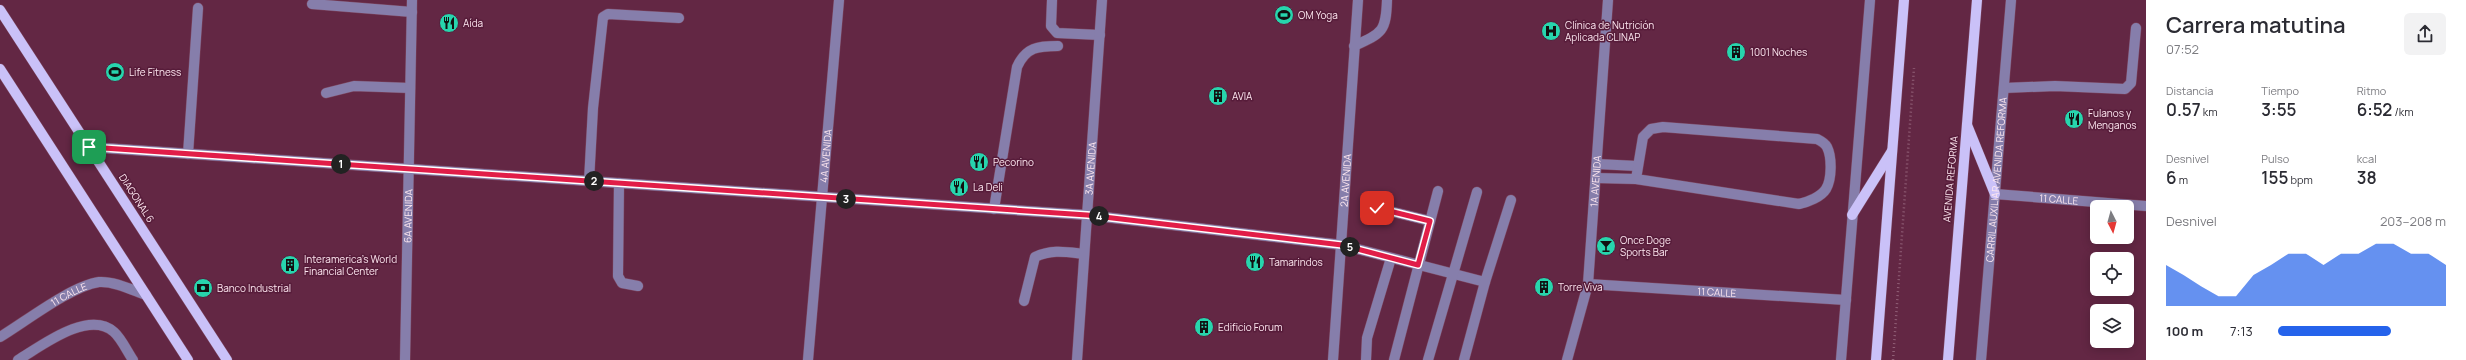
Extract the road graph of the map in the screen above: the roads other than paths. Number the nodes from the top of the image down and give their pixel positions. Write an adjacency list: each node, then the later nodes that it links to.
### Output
1 (412, 0): 15 (street, 6A AVENIDA)
2 (839, 0): 39 (street, 4A AVENIDA)
3 (1052, 0): 18 (street)
4 (1102, 0): 18 (street, 3A AVENIDA)
5 (1358, 0): 20 (street, 2A AVENIDA)
6 (1387, 0): 20 (street)
7 (1608, 0): 29 (street, 1A AVENIDA)
8 (1870, 0): 45 (street)
9 (1904, 0): 27 (main road)
10 (2011, 0): 23 (street, CARRIL AUXILIAR AVENIDA REFORMA)
11 (1976, 2): 25 (main road, AVENIDA REFORMA)
12 (312, 4): 15 (street)
13 (198, 8): 28 (street)
14 (0, 10): 26 (main road, DIAGONAL 6)
15 (412, 12): 22 (street, 6A AVENIDA)
16 (679, 18): 34 (street)
17 (2136, 28): 23 (street)
18 (1100, 35): 44 (street, 3A AVENIDA)
19 (1058, 46): 42 (street)
20 (1354, 46): 47 (street, 2A AVENIDA)
21 (0, 69): 55 (main road)
22 (410, 88): 24 (street); 31 (street, 6A AVENIDA)
23 (2004, 88): 38 (street, CARRIL AUXILIAR AVENIDA REFORMA)
24 (326, 93)
25 (1967, 123): 38 (main road); 74 (main road, AVENIDA REFORMA)
26 (89, 147): 28 (street); 62 (main road, DIAGONAL 6)
27 (1893, 150): 45 (main road); 73 (main road)
28 (188, 154): 31 (street)
29 (1597, 164): 30 (street); 32 (street, 1A AVENIDA)
30 (1637, 166): 33 (street); 33 (street)
31 (409, 169): 34 (street); 63 (street, 6A AVENIDA)
32 (1596, 178): 33 (street); 53 (street, 1A AVENIDA)
33 (1636, 179)
34 (589, 181): 35 (street)
35 (620, 183): 39 (street); 54 (street)
36 (1438, 191): 46 (street)
37 (1476, 192): 51 (street)
38 (1995, 194): 41 (street, 11 CALLE); 75 (street, CARRIL AUXILIAR AVENIDA REFORMA)
39 (821, 197): 42 (street); 64 (street, 4A AVENIDA)
40 (1511, 200): 52 (street)
41 (2146, 206)
42 (994, 208): 44 (street)
43 (1377, 208): 46 (street)
44 (1087, 215): 47 (street); 48 (street, 3A AVENIDA)
45 (1852, 215): 56 (street)
46 (1430, 221): 50 (street)
47 (1342, 245): 49 (street); 66 (street, 2A AVENIDA)
48 (1084, 254): 57 (street); 65 (street, 3A AVENIDA)
49 (1391, 258): 50 (street); 67 (street)
50 (1418, 265): 51 (street); 68 (street)
51 (1453, 274): 52 (street); 69 (street)
52 (1485, 282): 70 (street)
53 (1588, 284): 56 (street, 11 CALLE); 71 (street, 1A AVENIDA)
54 (638, 286)
55 (146, 295): 58 (street, 11 CALLE); 61 (main road)
56 (1846, 300): 72 (street)
57 (1024, 301)
58 (0, 337)
59 (18, 360): 60 (street)
60 (133, 360)
61 (188, 360)
62 (227, 360)
63 (405, 360)
64 (808, 360)
65 (1077, 360)
66 (1333, 360)
67 (1366, 360)
68 (1394, 360)
69 (1428, 360)
70 (1464, 360)
71 (1567, 360)
72 (1841, 360)
73 (1876, 360)
74 (1948, 360)
75 (1981, 360)

